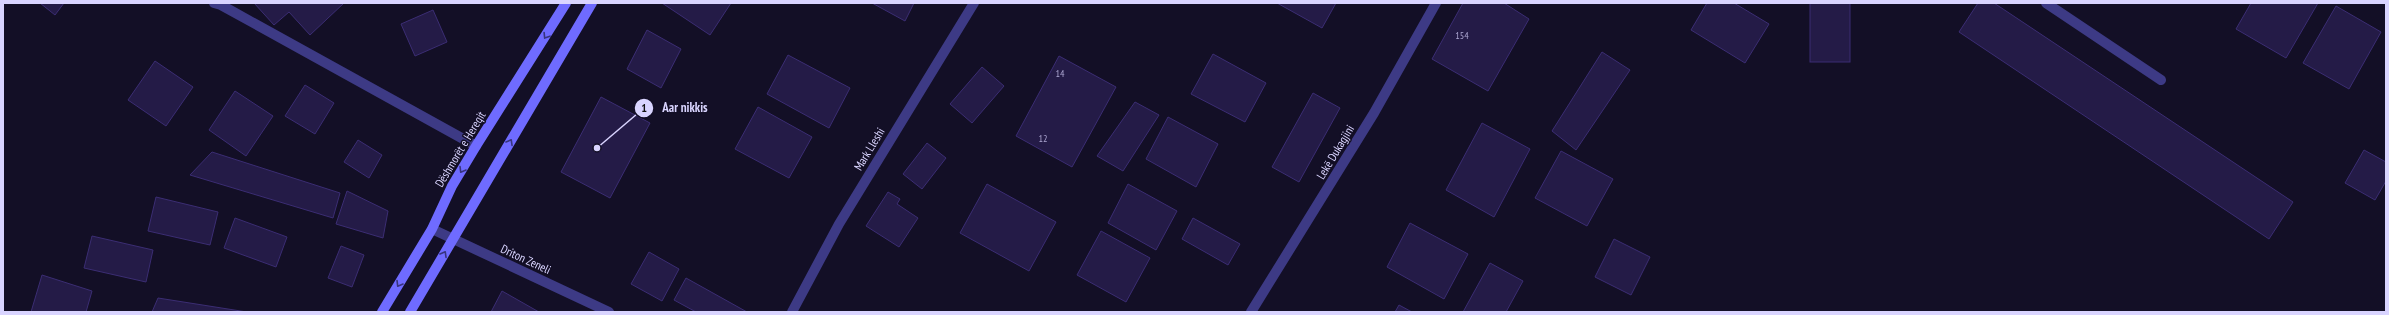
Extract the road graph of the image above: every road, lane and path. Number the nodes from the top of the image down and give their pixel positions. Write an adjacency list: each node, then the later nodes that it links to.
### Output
1 (214, 3): 8 (street)
2 (566, 3): 8 (main road, Dëshmorët e Hereqit, one-way to 8)
3 (592, 3): 10 (main road, one-way to 3)
4 (974, 3): 14 (street, Mark Lleshi)
5 (1436, 3): 15 (street, Lekë Dukagjini)
6 (2046, 3): 7 (street)
7 (2161, 80)
8 (476, 146): 9 (main road, Dëshmorët e Hereqit, one-way to 9)
9 (432, 229): 10 (street, Driton Zeneli); 11 (main road, Dëshmorët e Hereqit, one-way to 11)
10 (453, 239): 12 (main road, one-way to 10); 13 (street, Driton Zeneli)
11 (382, 312)
12 (410, 312)
13 (609, 312)
14 (792, 312)
15 (1251, 312)

